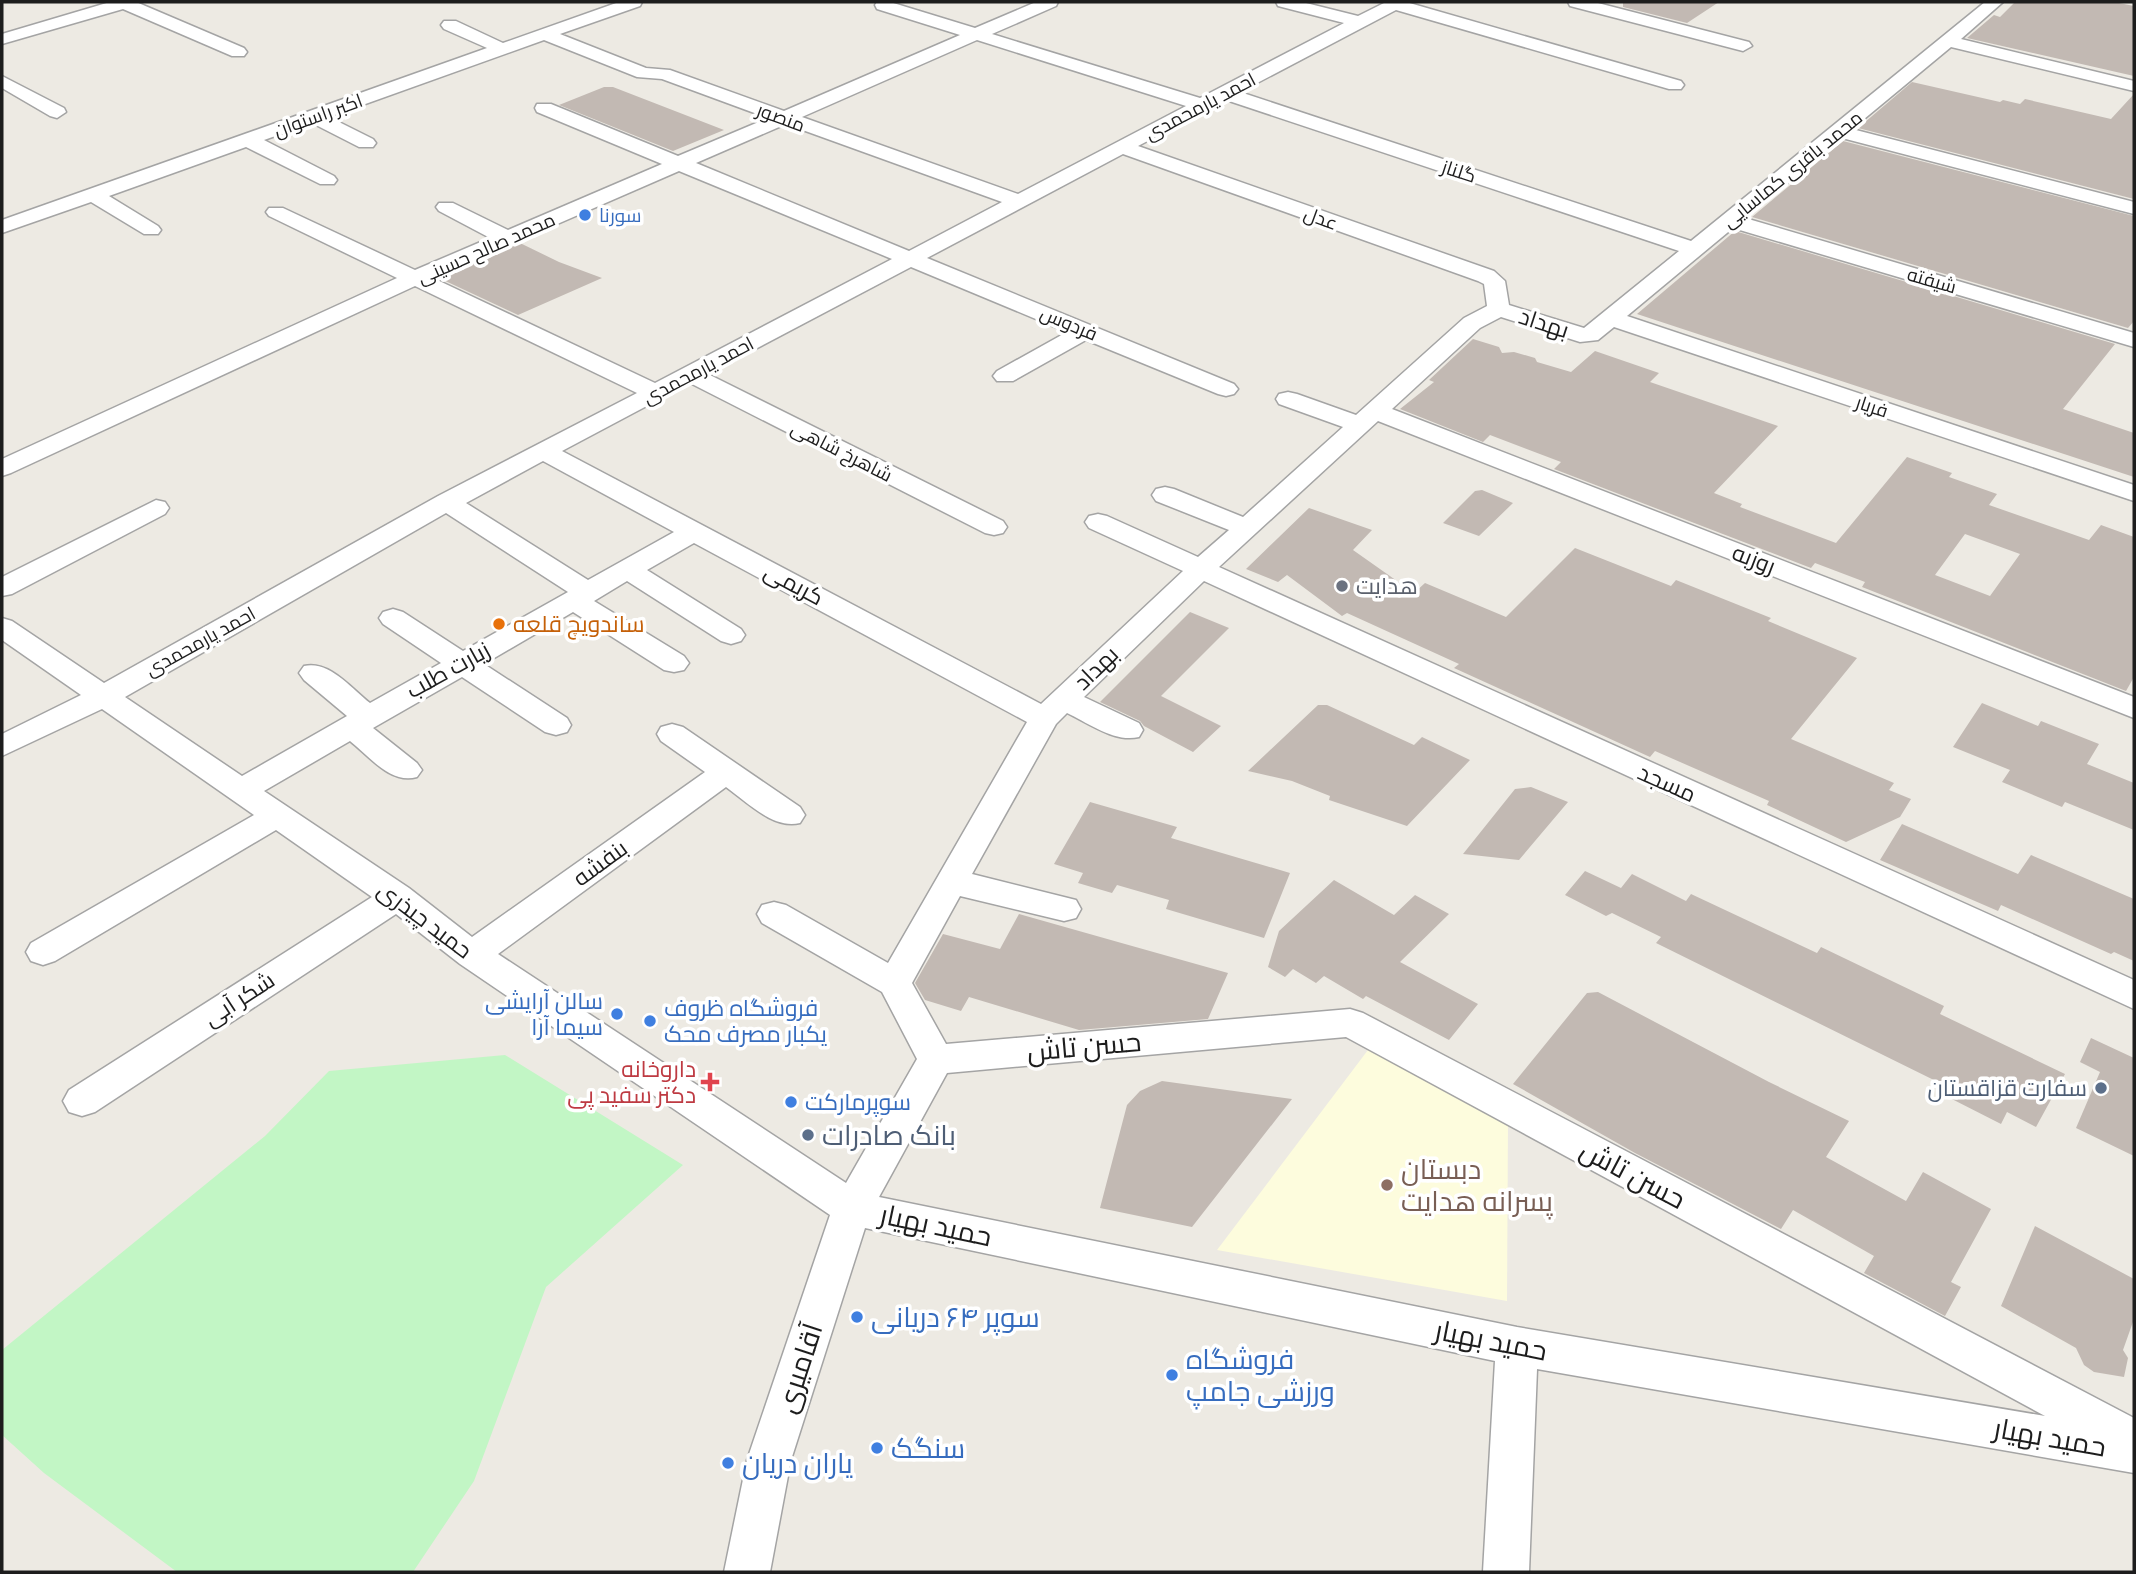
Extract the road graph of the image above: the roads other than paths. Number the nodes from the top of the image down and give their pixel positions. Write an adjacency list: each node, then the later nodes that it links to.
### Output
1 (124, 2): 13 (street); 17 (street)
2 (634, 2): 11 (street, اکبر راستوان)
3 (1050, 2): 12 (street, محمد صالح حسینی)
4 (1283, 2): 9 (street)
5 (1576, 2): 15 (street)
6 (1995, 2): 14 (street, محمد باقری کماسایی)
7 (1396, 3): 9 (street, احمد یارمحمدی); 19 (street)
8 (883, 5): 12 (street)
9 (1359, 22): 21 (street, احمد یارمحمدی)
10 (450, 25): 16 (street)
11 (544, 34): 16 (street, اکبر راستوان); 26 (street, منصور)
12 (975, 34): 22 (street); 26 (street, محمد صالح حسینی)
13 (2, 39)
14 (1947, 41): 20 (street); 27 (street, محمد باقری کماسایی)
15 (1743, 46)
16 (502, 49): 25 (street, اکبر راستوان)
17 (238, 52)
18 (2, 81): 24 (street)
19 (1675, 85)
20 (2134, 86)
21 (1224, 93): 22 (street, احمد یارمحمدی); 42 (street, گلناز)
22 (1202, 105): 30 (street, احمد یارمحمدی)
23 (544, 108): 31 (street, فردوس)
24 (57, 112)
25 (313, 116): 28 (street, اکبر راستوان); 29 (street)
26 (782, 118): 31 (street, محمد صالح حسینی); 34 (street, منصور)
27 (1838, 131): 36 (street); 38 (street, محمد باقری کماسایی)
28 (248, 140): 32 (street); 33 (street, اکبر راستوان)
29 (366, 143)
30 (1122, 147): 34 (street, احمد یارمحمدی); 45 (street, عدل)
31 (676, 164): 41 (street, محمد صالح حسینی); 43 (street, فردوس)
32 (327, 180)
33 (93, 195): 39 (street, اکبر راستوان); 40 (street)
34 (1019, 201): 43 (street, احمد یارمحمدی)
35 (446, 207): 41 (street)
36 (2134, 208)
37 (276, 212): 44 (street)
38 (1729, 220): 42 (street, محمد باقری کماسایی); 48 (street, شیفته)
39 (2, 228)
40 (151, 230)
41 (507, 238): 44 (street, محمد صالح حسینی)
42 (1694, 249): 46 (street, محمد باقری کماسایی)
43 (911, 258): 47 (street, فردوس); 49 (street, احمد یارمحمدی)
44 (413, 279): 52 (street); 56 (street, محمد صالح حسینی)
45 (1499, 309): 46 (street, بهداد); 54 (street, بهداد)
46 (1599, 327): 57 (street, فریار)
47 (1086, 331): 50 (street); 51 (street, فردوس)
48 (2134, 340)
49 (690, 374): 52 (street, احمد یارمحمدی); 62 (street, شاهرخ شاهی)
50 (1005, 376)
51 (1226, 389)
52 (655, 393): 55 (street, احمد یارمحمدی)
53 (1288, 399): 54 (street, روزبه)
54 (1367, 418): 63 (street, بهداد); 77 (street, روزبه)
55 (543, 451): 59 (street, احمد یارمحمدی); 64 (street, کریمی)
56 (2, 468)
57 (2134, 493)
58 (1165, 495): 63 (street)
59 (447, 502): 68 (street); 75 (street, احمد یارمحمدی)
60 (156, 508): 67 (street)
61 (1098, 522): 65 (street, مسجد)
62 (994, 527)
63 (1247, 527): 65 (street, بهداد)
64 (695, 531): 66 (street, زیارت طلب); 76 (street, کریمی)
65 (1202, 568): 76 (street, بهداد); 95 (street, مسجد)
66 (627, 569): 68 (street, زیارت طلب); 71 (street)
67 (2, 588)
68 (580, 596): 72 (street); 73 (street, زیارت طلب)
69 (393, 618): 73 (street)
70 (2, 627): 75 (street, حمید چیذری)
71 (731, 635)
72 (674, 663)
73 (459, 664): 78 (street, زیارت طلب); 79 (street)
74 (314, 673): 78 (street)
75 (102, 697): 82 (street, احمد یارمحمدی); 85 (street, حمید چیذری)
76 (1054, 708): 80 (street, کریمی); 88 (street, بهداد)
77 (2134, 708)
78 (358, 721): 83 (street); 85 (street, زیارت طلب)
79 (556, 725)
80 (1128, 730)
81 (672, 733): 84 (street)
82 (2, 746)
83 (406, 770)
84 (727, 771): 86 (street); 93 (street, بنفشه)
85 (239, 791): 87 (street, حمید چیذری)
86 (789, 815)
87 (276, 816): 89 (street, حمید چیذری); 92 (street)
88 (950, 881): 90 (street); 94 (street, بهداد)
89 (397, 897): 93 (street, حمید چیذری); 97 (street, شکر آبی)
90 (1064, 909)
91 (774, 914): 94 (street)
92 (43, 952)
93 (472, 955): 98 (street, حمید چیذری)
94 (894, 983): 96 (street)
95 (2134, 995)
96 (936, 1059): 98 (street); 100 (street, حسن تاش)
97 (82, 1101)
98 (852, 1208): 99 (street, حمید بهیار); 102 (street, آقامیری)
99 (1517, 1346): 101 (street, حمید بهیار); 103 (street)
100 (2134, 1441)
101 (2134, 1452)
102 (747, 1572)
103 (1506, 1572)

